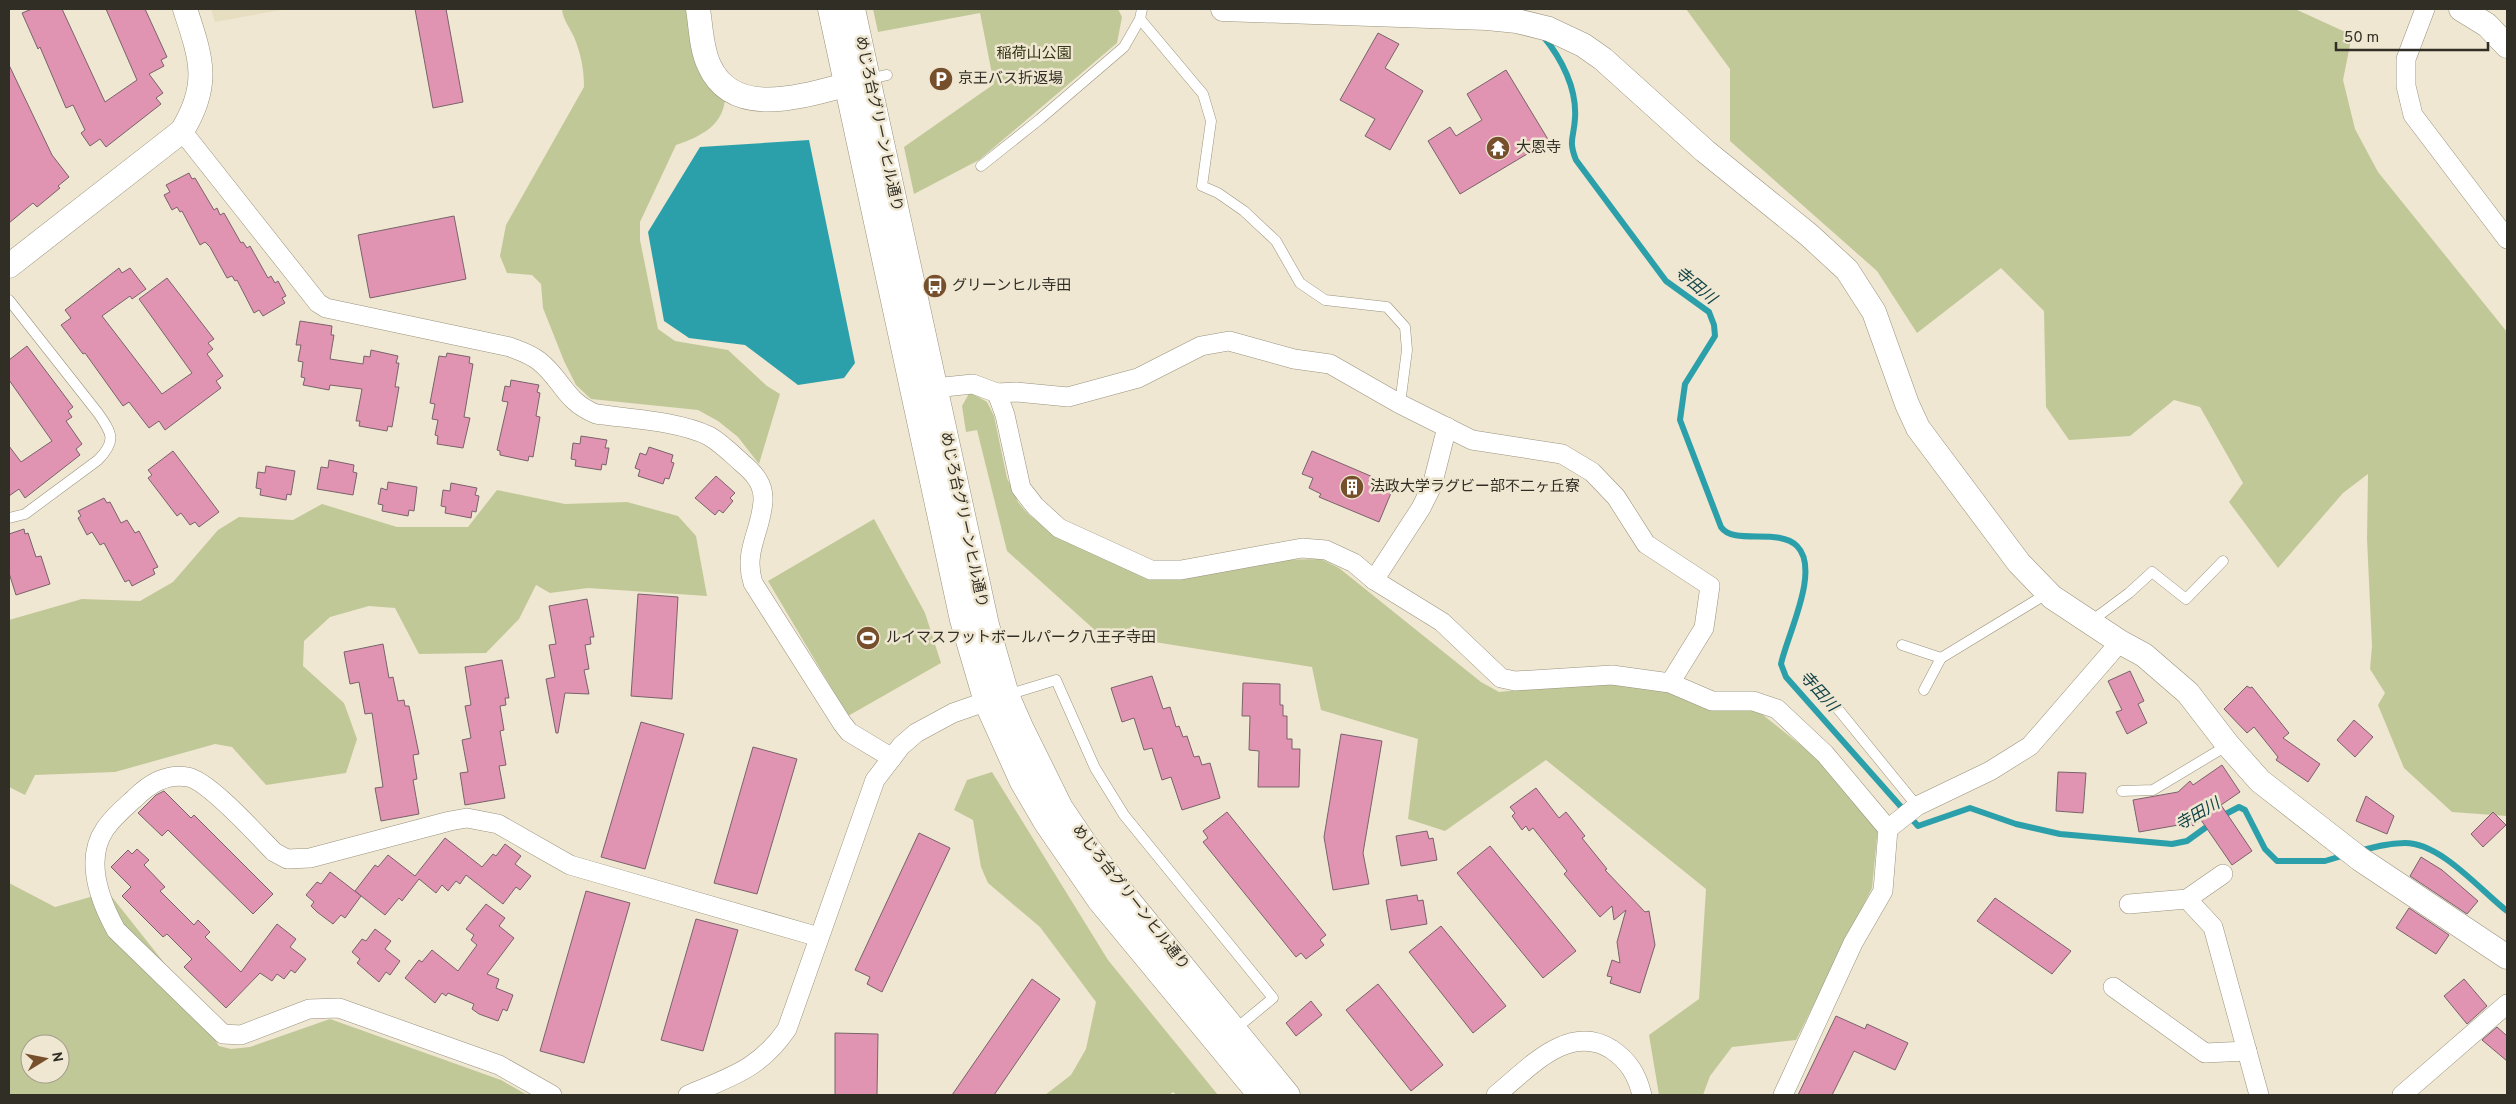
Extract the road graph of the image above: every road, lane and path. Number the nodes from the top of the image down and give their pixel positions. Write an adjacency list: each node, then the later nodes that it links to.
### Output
1 (185, 9): 11 (street)
2 (698, 9): 10 (street)
3 (830, 9): 10 (street, めじろ台グリーンヒル通り)
4 (853, 9): 10 (street, めじろ台グリーンヒル通り)
5 (1223, 9): 23 (street)
6 (2425, 9): 13 (street)
7 (2461, 9): 9 (street)
8 (1141, 14): 12 (lane); 18 (lane)
9 (2507, 46)
10 (867, 79): 16 (street, めじろ台グリーンヒル通り)
11 (182, 131): 14 (street); 33 (street)
12 (981, 166)
13 (2507, 239)
14 (9, 266)
15 (9, 300): 20 (lane)
16 (924, 389): 17 (street); 30 (street, めじろ台グリーンヒル通り)
17 (997, 393): 18 (street); 22 (street)
18 (1400, 404): 19 (street)
19 (1447, 427): 22 (street); 28 (street)
20 (9, 518)
21 (2223, 562): 24 (lane)
22 (1374, 580): 28 (street)
23 (2048, 593): 24 (street); 27 (lane)
24 (2090, 622): 25 (street)
25 (2120, 642): 32 (street); 35 (street)
26 (1902, 645): 27 (lane)
27 (1941, 658): 29 (lane)
28 (1670, 683): 36 (street)
29 (1924, 690)
30 (997, 698): 33 (street); 44 (street, めじろ台グリーンヒル通り); 44 (lane)
31 (1834, 703): 35 (lane)
32 (2228, 745): 34 (lane); 41 (street)
33 (892, 758): 40 (street)
34 (2122, 791)
35 (1917, 806): 36 (street)
36 (1892, 825): 52 (street)
37 (2223, 874): 38 (street)
38 (2187, 899): 39 (street); 45 (street)
39 (2128, 904)
40 (819, 936): 46 (street); 47 (street)
41 (2507, 957)
42 (2113, 987): 45 (street)
43 (2507, 1004): 54 (street)
44 (1226, 1036): 48 (street, めじろ台グリーンヒル通り); 49 (street, めじろ台グリーンヒル通り)
45 (2247, 1051): 53 (street)
46 (552, 1095)
47 (688, 1095)
48 (1260, 1095)
49 (1288, 1095)
50 (1496, 1095): 51 (street)
51 (1642, 1095)
52 (1783, 1095)
53 (2258, 1095)
54 (2402, 1095)

